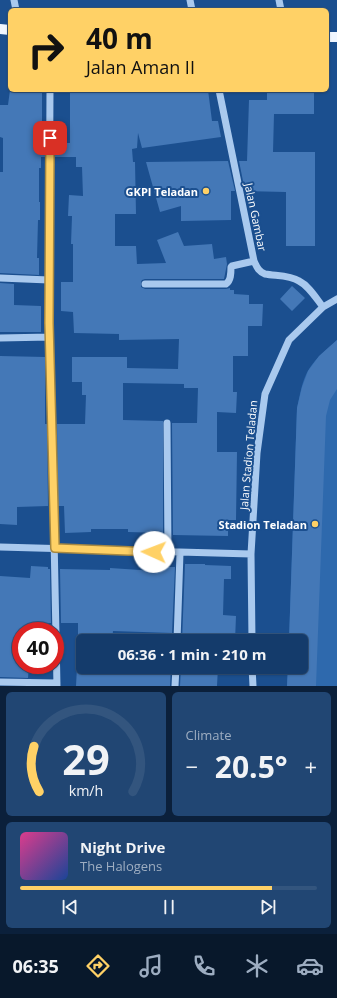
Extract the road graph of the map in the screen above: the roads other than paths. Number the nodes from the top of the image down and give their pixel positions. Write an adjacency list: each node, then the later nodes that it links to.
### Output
1 (50, 92): 5 (street)
2 (219, 92): 3 (street, Jalan Gambar)
3 (254, 261): 6 (street); 8 (street, Jalan Gambar)
4 (0, 278): 5 (street)
5 (49, 280): 9 (street)
6 (145, 284)
7 (337, 300): 8 (street, Jalan Stadion Teladan)
8 (323, 307): 16 (street, Jalan Stadion Teladan)
9 (50, 337): 10 (street); 13 (street)
10 (0, 338)
11 (167, 423): 14 (street)
12 (0, 546): 13 (street)
13 (55, 548): 14 (street); 22 (street)
14 (168, 552): 15 (street)
15 (180, 553): 16 (street); 17 (street)
16 (251, 554): 18 (street, Jalan Stadion Teladan)
17 (177, 634)
18 (252, 634)
19 (176, 674): 23 (street)
20 (252, 674): 24 (street)
21 (0, 682): 22 (street)
22 (57, 685)
23 (175, 686)
24 (253, 686)

